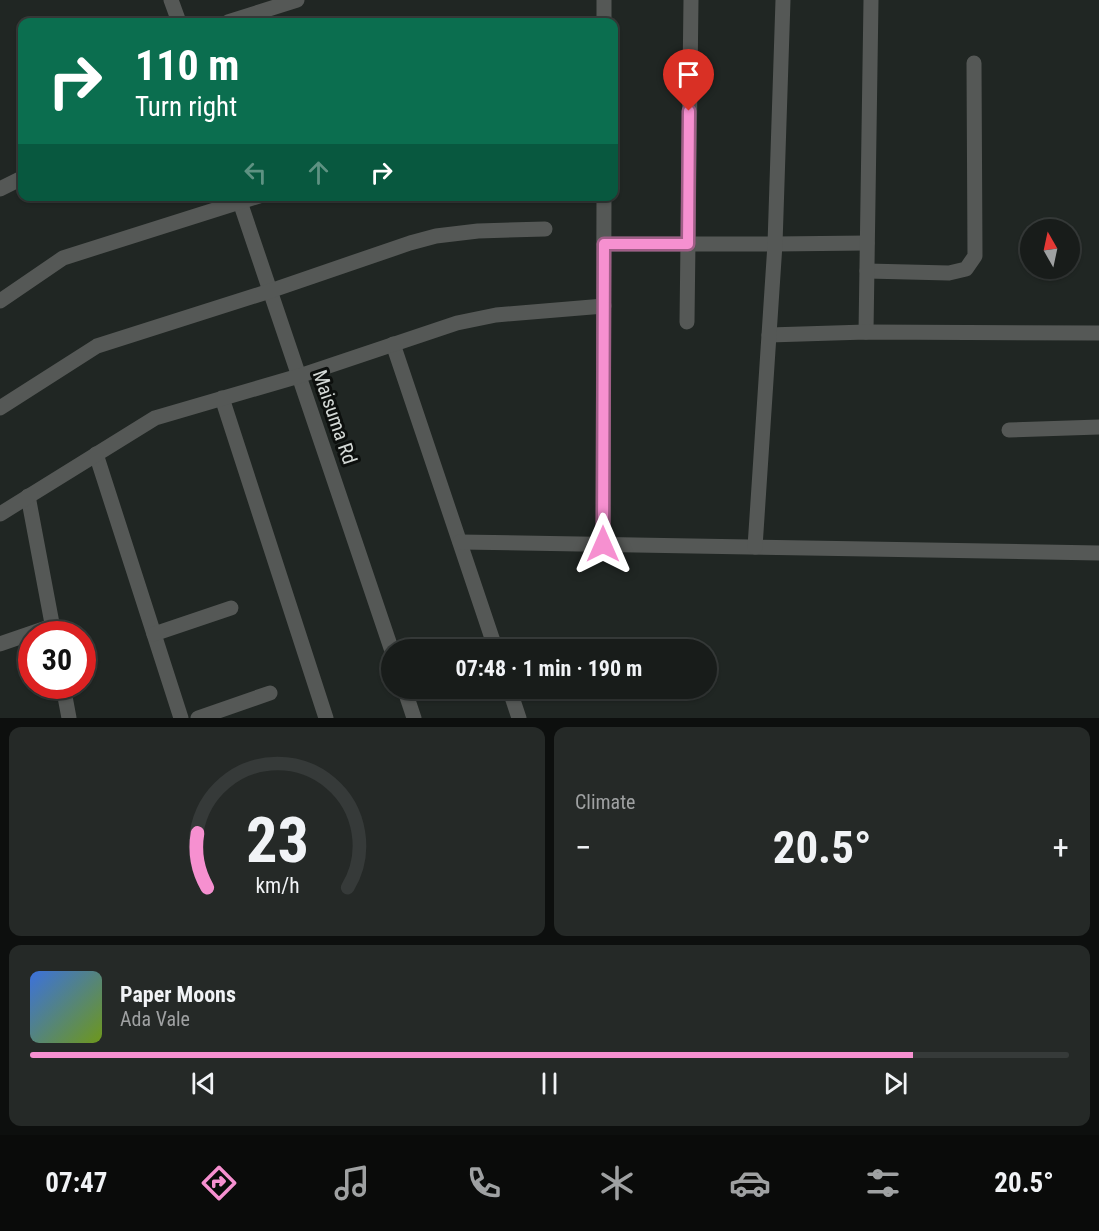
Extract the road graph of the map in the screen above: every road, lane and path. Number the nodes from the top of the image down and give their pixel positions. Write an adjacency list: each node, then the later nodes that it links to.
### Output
1 (171, 0): 7 (street)
2 (297, 0): 8 (street)
3 (604, 0): 9 (street)
4 (691, 0): 19 (street)
5 (783, 0): 20 (street)
6 (871, 0): 17 (street)
7 (178, 18)
8 (241, 18)
9 (604, 18)
10 (974, 63): 21 (street)
11 (18, 180): 12 (street)
12 (0, 189)
13 (236, 201): 23 (street)
14 (239, 201): 22 (street, Maisuma Rd)
15 (604, 201): 18 (street)
16 (545, 229): 22 (street)
17 (867, 243): 20 (street); 21 (street)
18 (604, 244): 19 (street); 24 (street)
19 (688, 244): 20 (street); 25 (street)
20 (776, 244): 28 (street)
21 (867, 272): 26 (street)
22 (270, 291): 30 (street, Maisuma Rd); 32 (street)
23 (0, 301)
24 (604, 306): 29 (street); 39 (street)
25 (687, 322)
26 (866, 332): 27 (street); 28 (street)
27 (1099, 333)
28 (769, 335): 40 (street)
29 (393, 344): 30 (street); 38 (street)
30 (299, 376): 31 (street); 46 (street, Maisuma Rd)
31 (222, 398): 35 (street); 56 (street)
32 (0, 408)
33 (1099, 427): 34 (street)
34 (1009, 430)
35 (96, 454): 36 (street); 44 (street)
36 (28, 496): 37 (street); 43 (street)
37 (0, 514)
38 (460, 542): 39 (street); 47 (street)
39 (603, 544): 40 (street)
40 (755, 547): 41 (street)
41 (1099, 553)
42 (231, 608): 44 (street)
43 (51, 621)
44 (154, 634): 54 (street)
45 (18, 639): 48 (street)
46 (388, 639)
47 (492, 639)
48 (0, 644)
49 (270, 693): 55 (street)
50 (65, 699): 53 (street)
51 (408, 699): 57 (street)
52 (513, 699): 58 (street)
53 (69, 718)
54 (181, 718)
55 (198, 718)
56 (326, 718)
57 (414, 718)
58 (519, 718)

